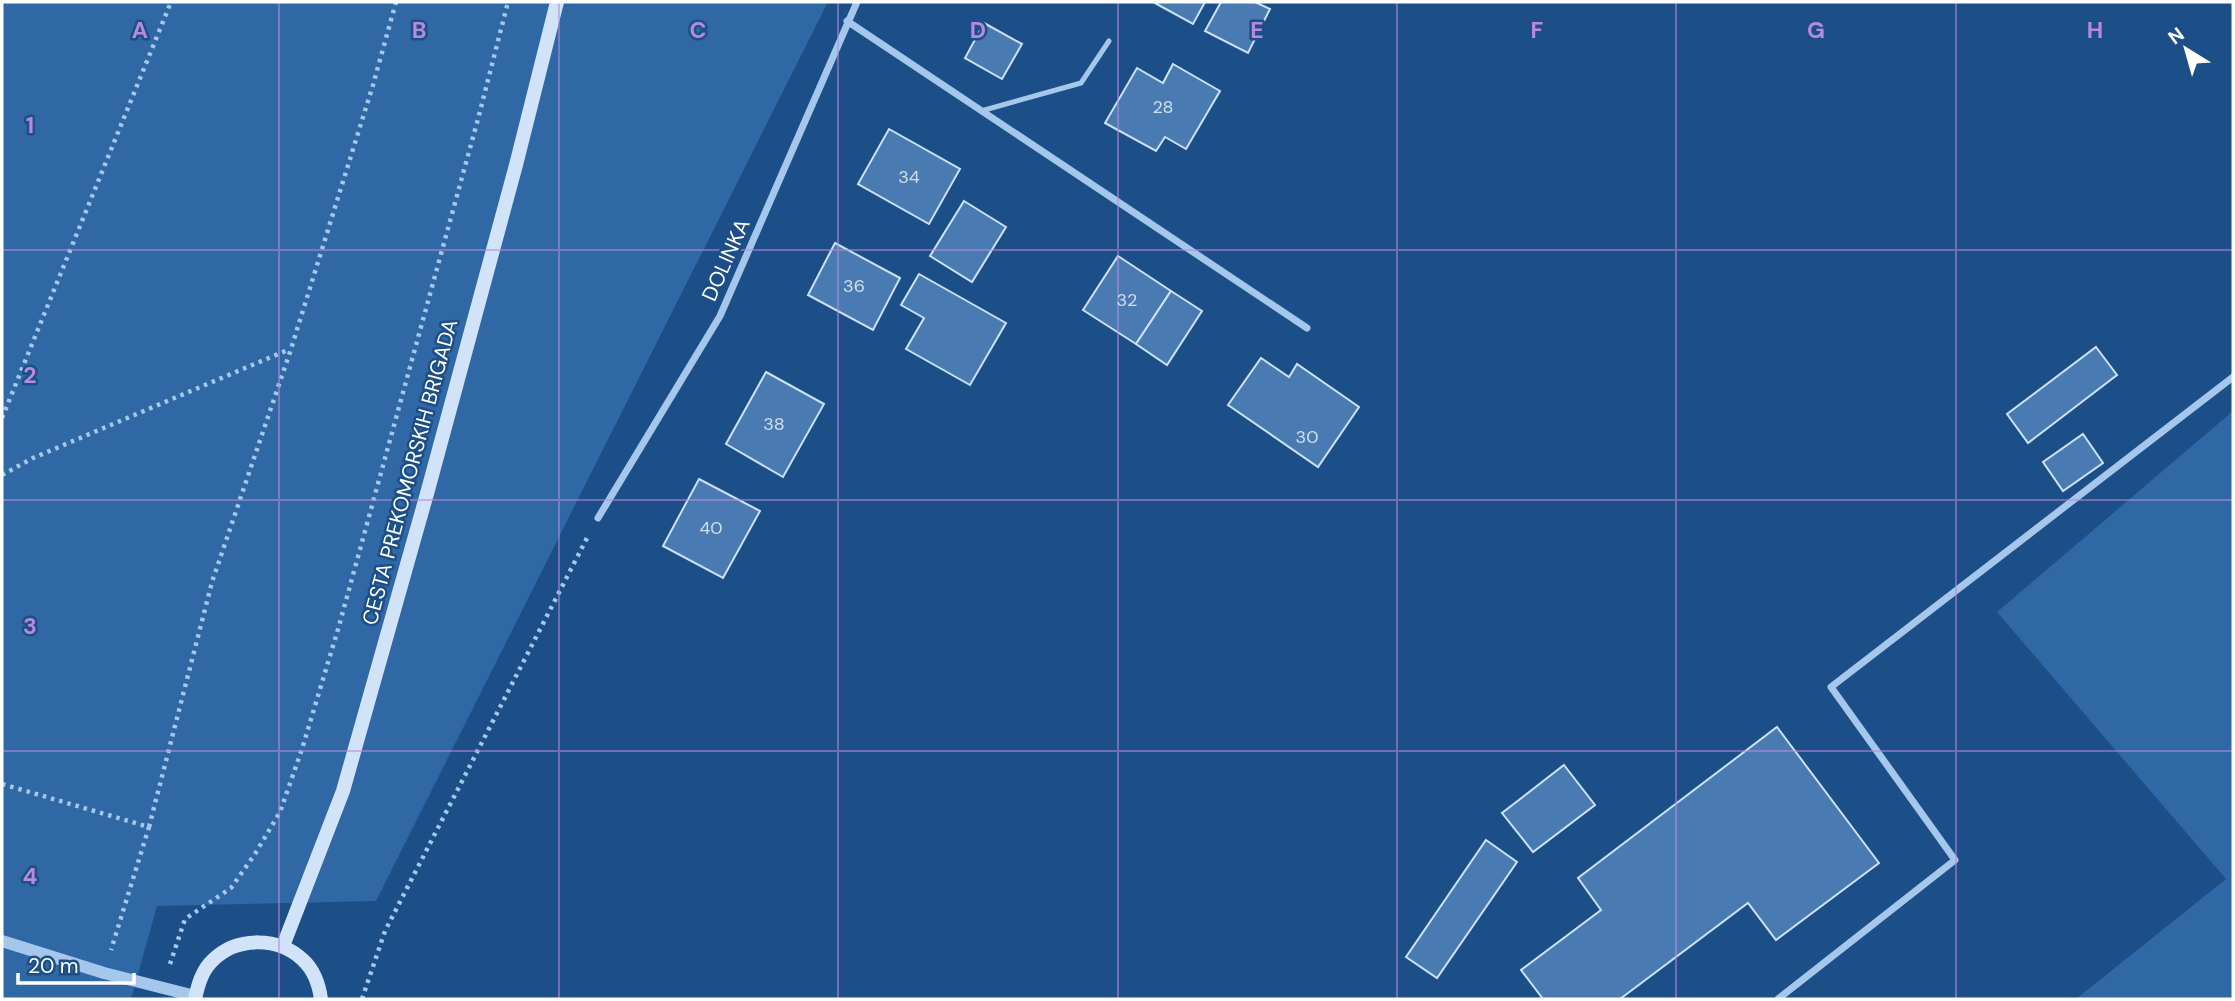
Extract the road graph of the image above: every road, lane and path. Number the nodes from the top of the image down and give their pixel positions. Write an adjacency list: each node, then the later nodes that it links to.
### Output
1 (171, 2): 12 (path)
2 (396, 2): 10 (path)
3 (508, 2): 20 (path)
4 (557, 2): 18 (main road, CESTA PREKOMORSKIH BRIGADA)
5 (857, 2): 6 (street, DOLINKA)
6 (847, 22): 8 (street); 14 (street, DOLINKA)
7 (1109, 41): 8 (lane)
8 (981, 111): 9 (street)
9 (1307, 328)
10 (291, 349): 13 (path); 16 (path)
11 (2233, 377): 24 (street)
12 (2, 418)
13 (2, 475)
14 (597, 518): 23 (path)
15 (2, 784): 16 (path)
16 (149, 827): 19 (path)
17 (2, 941): 19 (street)
18 (283, 946): 21 (main road); 22 (main road)
19 (104, 973): 20 (street)
20 (162, 988): 21 (street)
21 (195, 998)
22 (321, 999)
23 (362, 999)
24 (1778, 999)

